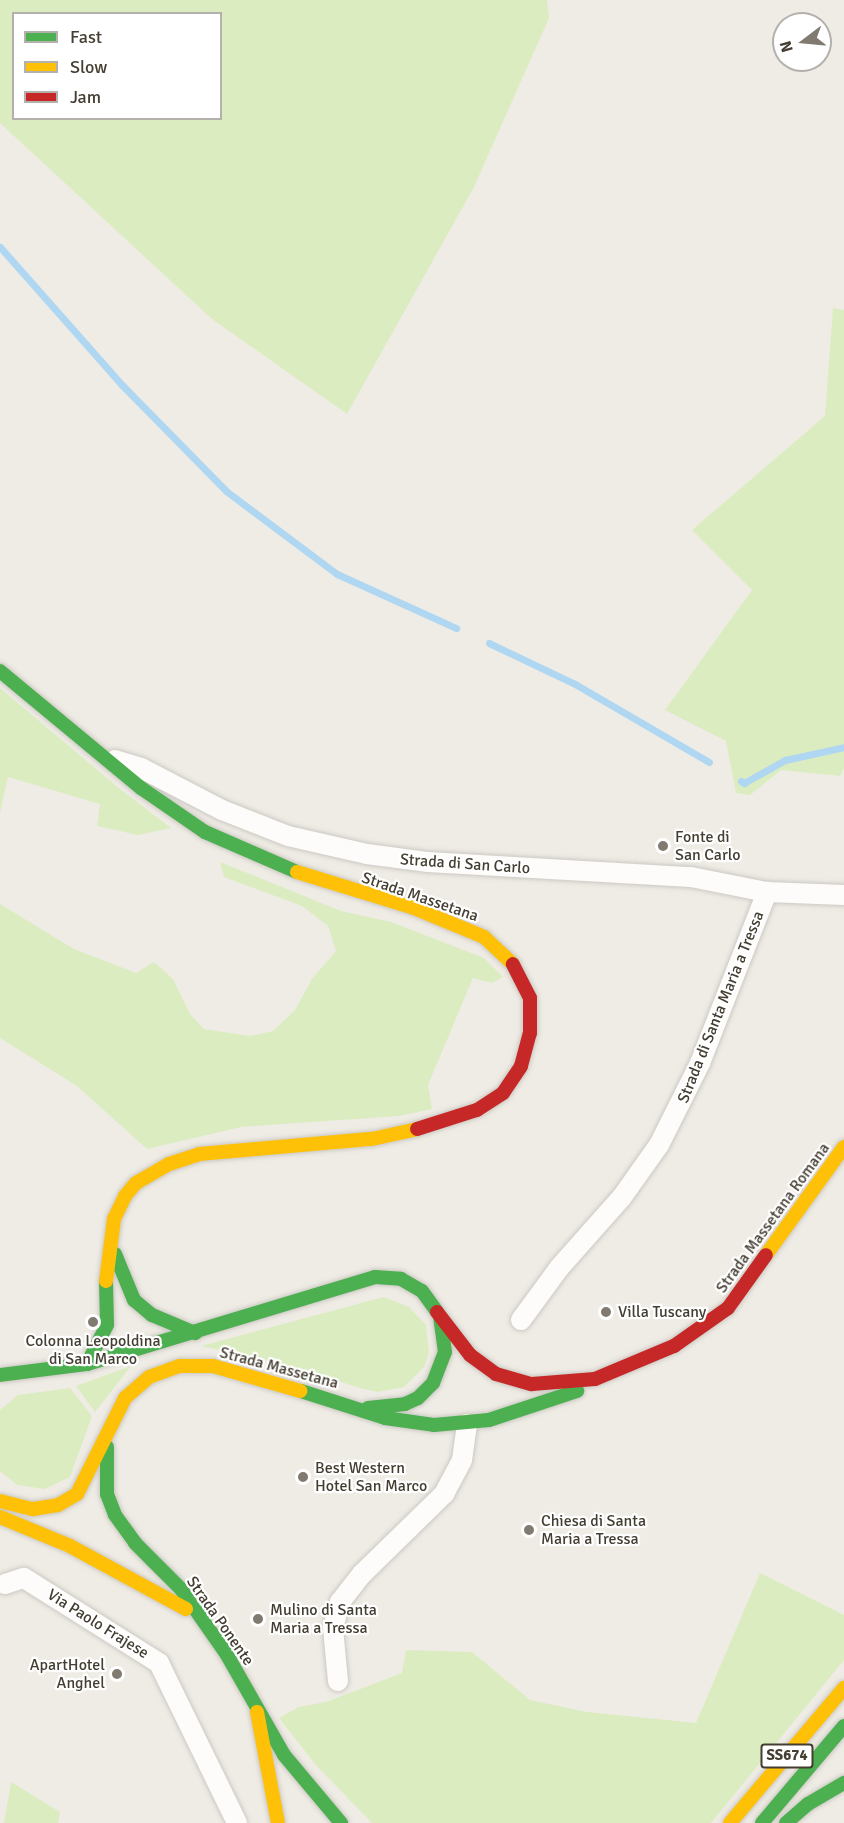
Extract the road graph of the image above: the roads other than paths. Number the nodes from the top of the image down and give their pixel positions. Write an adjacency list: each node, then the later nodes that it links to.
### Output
1 (0, 670): 2 (main road, Strada Massetana)
2 (104, 758): 3 (street, Strada di San Carlo); 6 (main road, Strada Massetana)
3 (767, 892): 4 (street, Strada di San Carlo); 9 (street, Strada di Santa Maria a Tressa)
4 (844, 895)
5 (844, 1147): 7 (main road, Strada Massetana Romana)
6 (111, 1239): 10 (main road, Strada Massetana); 11 (main road, Strada Massetana)
7 (728, 1308): 15 (main road, Strada Massetana)
8 (439, 1309): 10 (main road, Strada Massetana); 13 (main road, Strada Massetana); 17 (main road, Strada Massetana)
9 (521, 1320)
10 (195, 1333): 11 (main road, Strada Massetana)
11 (87, 1364): 12 (main road)
12 (25, 1374): 14 (main road); 16 (main road)
13 (496, 1374): 15 (main road, Strada Massetana); 18 (main road)
14 (0, 1375)
15 (595, 1379): 18 (main road, Strada Massetana)
16 (0, 1387)
17 (362, 1408): 19 (main road, Strada Massetana); 20 (main road, Strada Massetana)
18 (489, 1420): 19 (main road, Strada Massetana)
19 (467, 1424): 28 (street)
20 (108, 1429): 23 (main road, Strada Massetana); 27 (main road, Strada Ponente)
21 (0, 1496): 23 (main road)
22 (0, 1501): 23 (main road)
23 (19, 1509): 25 (main road)
24 (0, 1517): 25 (main road)
25 (70, 1546): 27 (main road)
26 (2, 1583): 33 (street, Via Paolo Frajese)
27 (200, 1616): 30 (main road, Strada Ponente)
28 (338, 1681)
29 (844, 1688): 36 (main road, SS674)
30 (258, 1712): 34 (main road); 35 (main road, Strada Ponente)
31 (844, 1726): 37 (main road, SS674)
32 (844, 1783): 38 (main road)
33 (237, 1823)
34 (278, 1823)
35 (341, 1823)
36 (730, 1823)
37 (762, 1823)
38 (786, 1823)

